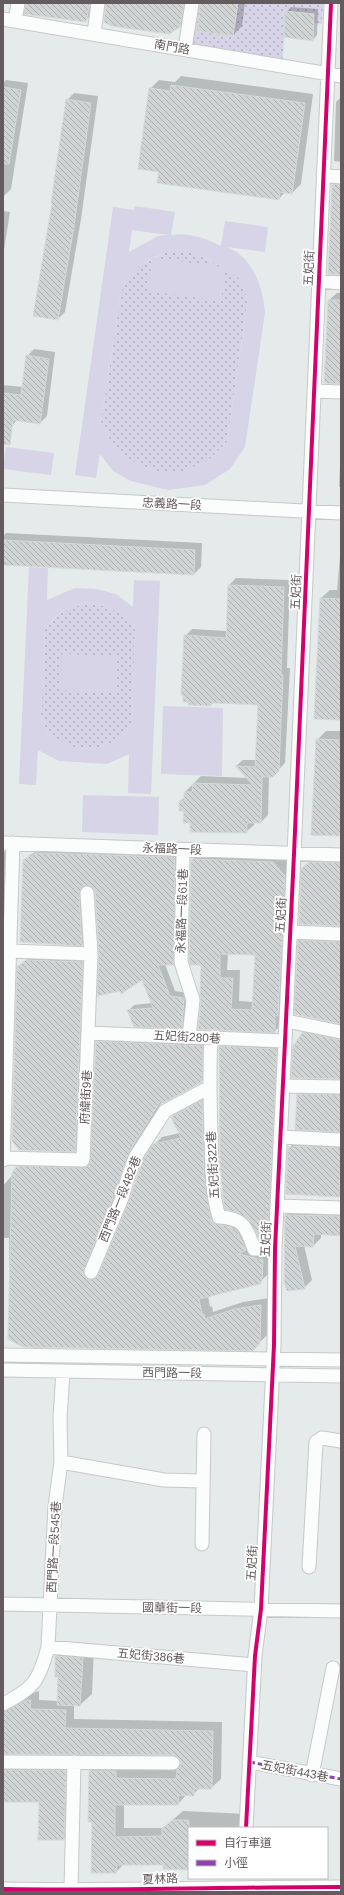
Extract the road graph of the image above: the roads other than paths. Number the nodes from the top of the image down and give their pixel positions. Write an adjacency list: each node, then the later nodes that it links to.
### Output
1 (18, 3): 5 (street)
2 (98, 3): 6 (street)
3 (192, 3): 7 (street)
4 (331, 3): 8 (street, 五妃街)
5 (9, 20): 6 (street, 南門路)
6 (94, 34): 7 (street, 南門路)
7 (185, 49): 8 (street, 南門路)
8 (328, 74): 9 (street, 南門路); 10 (street, 五妃街)
9 (341, 76)
10 (323, 175): 11 (street); 12 (street, 五妃街)
11 (341, 177)
12 (319, 281): 13 (street); 14 (street, 五妃街)
13 (341, 283)
14 (314, 391): 15 (street); 17 (street, 五妃街)
15 (341, 392)
16 (3, 495): 17 (street, 忠義路一段)
17 (309, 511): 18 (street, 忠義路一段); 21 (street, 五妃街)
18 (341, 513)
19 (8, 843): 21 (street, 永福路一段); 24 (street)
20 (183, 854): 32 (street, 永福路一段61巷)
21 (294, 854): 22 (street, 永福路一段); 25 (street, 五妃街)
22 (341, 855)
23 (87, 893): 28 (street, 府緯街9巷)
24 (7, 909): 27 (street)
25 (290, 932): 26 (street); 29 (street, 五妃街)
26 (341, 934)
27 (10, 951): 28 (street); 38 (street)
28 (91, 954): 31 (street, 府緯街9巷)
29 (286, 1021): 30 (street); 34 (street, 五妃街)
30 (341, 1032)
31 (88, 1033): 32 (street, 五妃街280巷); 41 (street, 府緯街9巷)
32 (189, 1037): 33 (street, 五妃街280巷)
33 (211, 1039): 34 (street, 五妃街280巷); 36 (street, 五妃街322巷)
34 (285, 1041): 35 (street, 五妃街)
35 (283, 1086): 37 (street); 39 (street, 五妃街)
36 (210, 1087): 44 (street, 五妃街322巷); 45 (street, 西門路一段482巷)
37 (341, 1087)
38 (4, 1102): 41 (street)
39 (280, 1137): 40 (street); 42 (street, 五妃街)
40 (341, 1140)
41 (3, 1159)
42 (277, 1206): 43 (street); 44 (street, 五妃街)
43 (341, 1208)
44 (275, 1249): 47 (street, 五妃街)
45 (91, 1272)
46 (3, 1355): 47 (street, 西門路一段)
47 (273, 1359): 48 (street, 西門路一段); 51 (street, 五妃街)
48 (341, 1360)
49 (3, 1370): 50 (street, 西門路一段)
50 (63, 1371): 51 (street, 西門路一段); 55 (street, 西門路一段545巷)
51 (272, 1375): 52 (street, 西門路一段); 61 (street, 五妃街)
52 (341, 1376)
53 (204, 1434): 56 (street)
54 (341, 1441): 58 (street)
55 (61, 1462): 56 (street); 60 (street, 西門路一段545巷)
56 (203, 1481): 57 (street)
57 (202, 1544)
58 (309, 1567)
59 (3, 1604): 60 (street, 國華街一段)
60 (50, 1606): 61 (street, 國華街一段); 63 (street, 西門路一段545巷)
61 (260, 1609): 62 (street, 國華街一段); 64 (street, 五妃街)
62 (341, 1611)
63 (48, 1647): 64 (street, 五妃街386巷); 66 (street, 西門路一段545巷)
64 (254, 1665): 69 (street, 五妃街)
65 (333, 1668): 71 (street)
66 (3, 1704)
67 (3, 1762): 68 (street)
68 (74, 1762): 70 (street); 77 (street)
69 (249, 1762): 71 (street, 五妃街443巷); 73 (street, 五妃街)
70 (173, 1763)
71 (312, 1775): 72 (street, 五妃街443巷)
72 (341, 1779)
73 (246, 1827)
74 (340, 1885): 75 (street, 夏林路)
75 (243, 1886): 78 (street, 夏林路)
76 (3, 1889): 77 (street, 夏林路)
77 (70, 1890): 78 (street, 夏林路)
78 (128, 1891)

